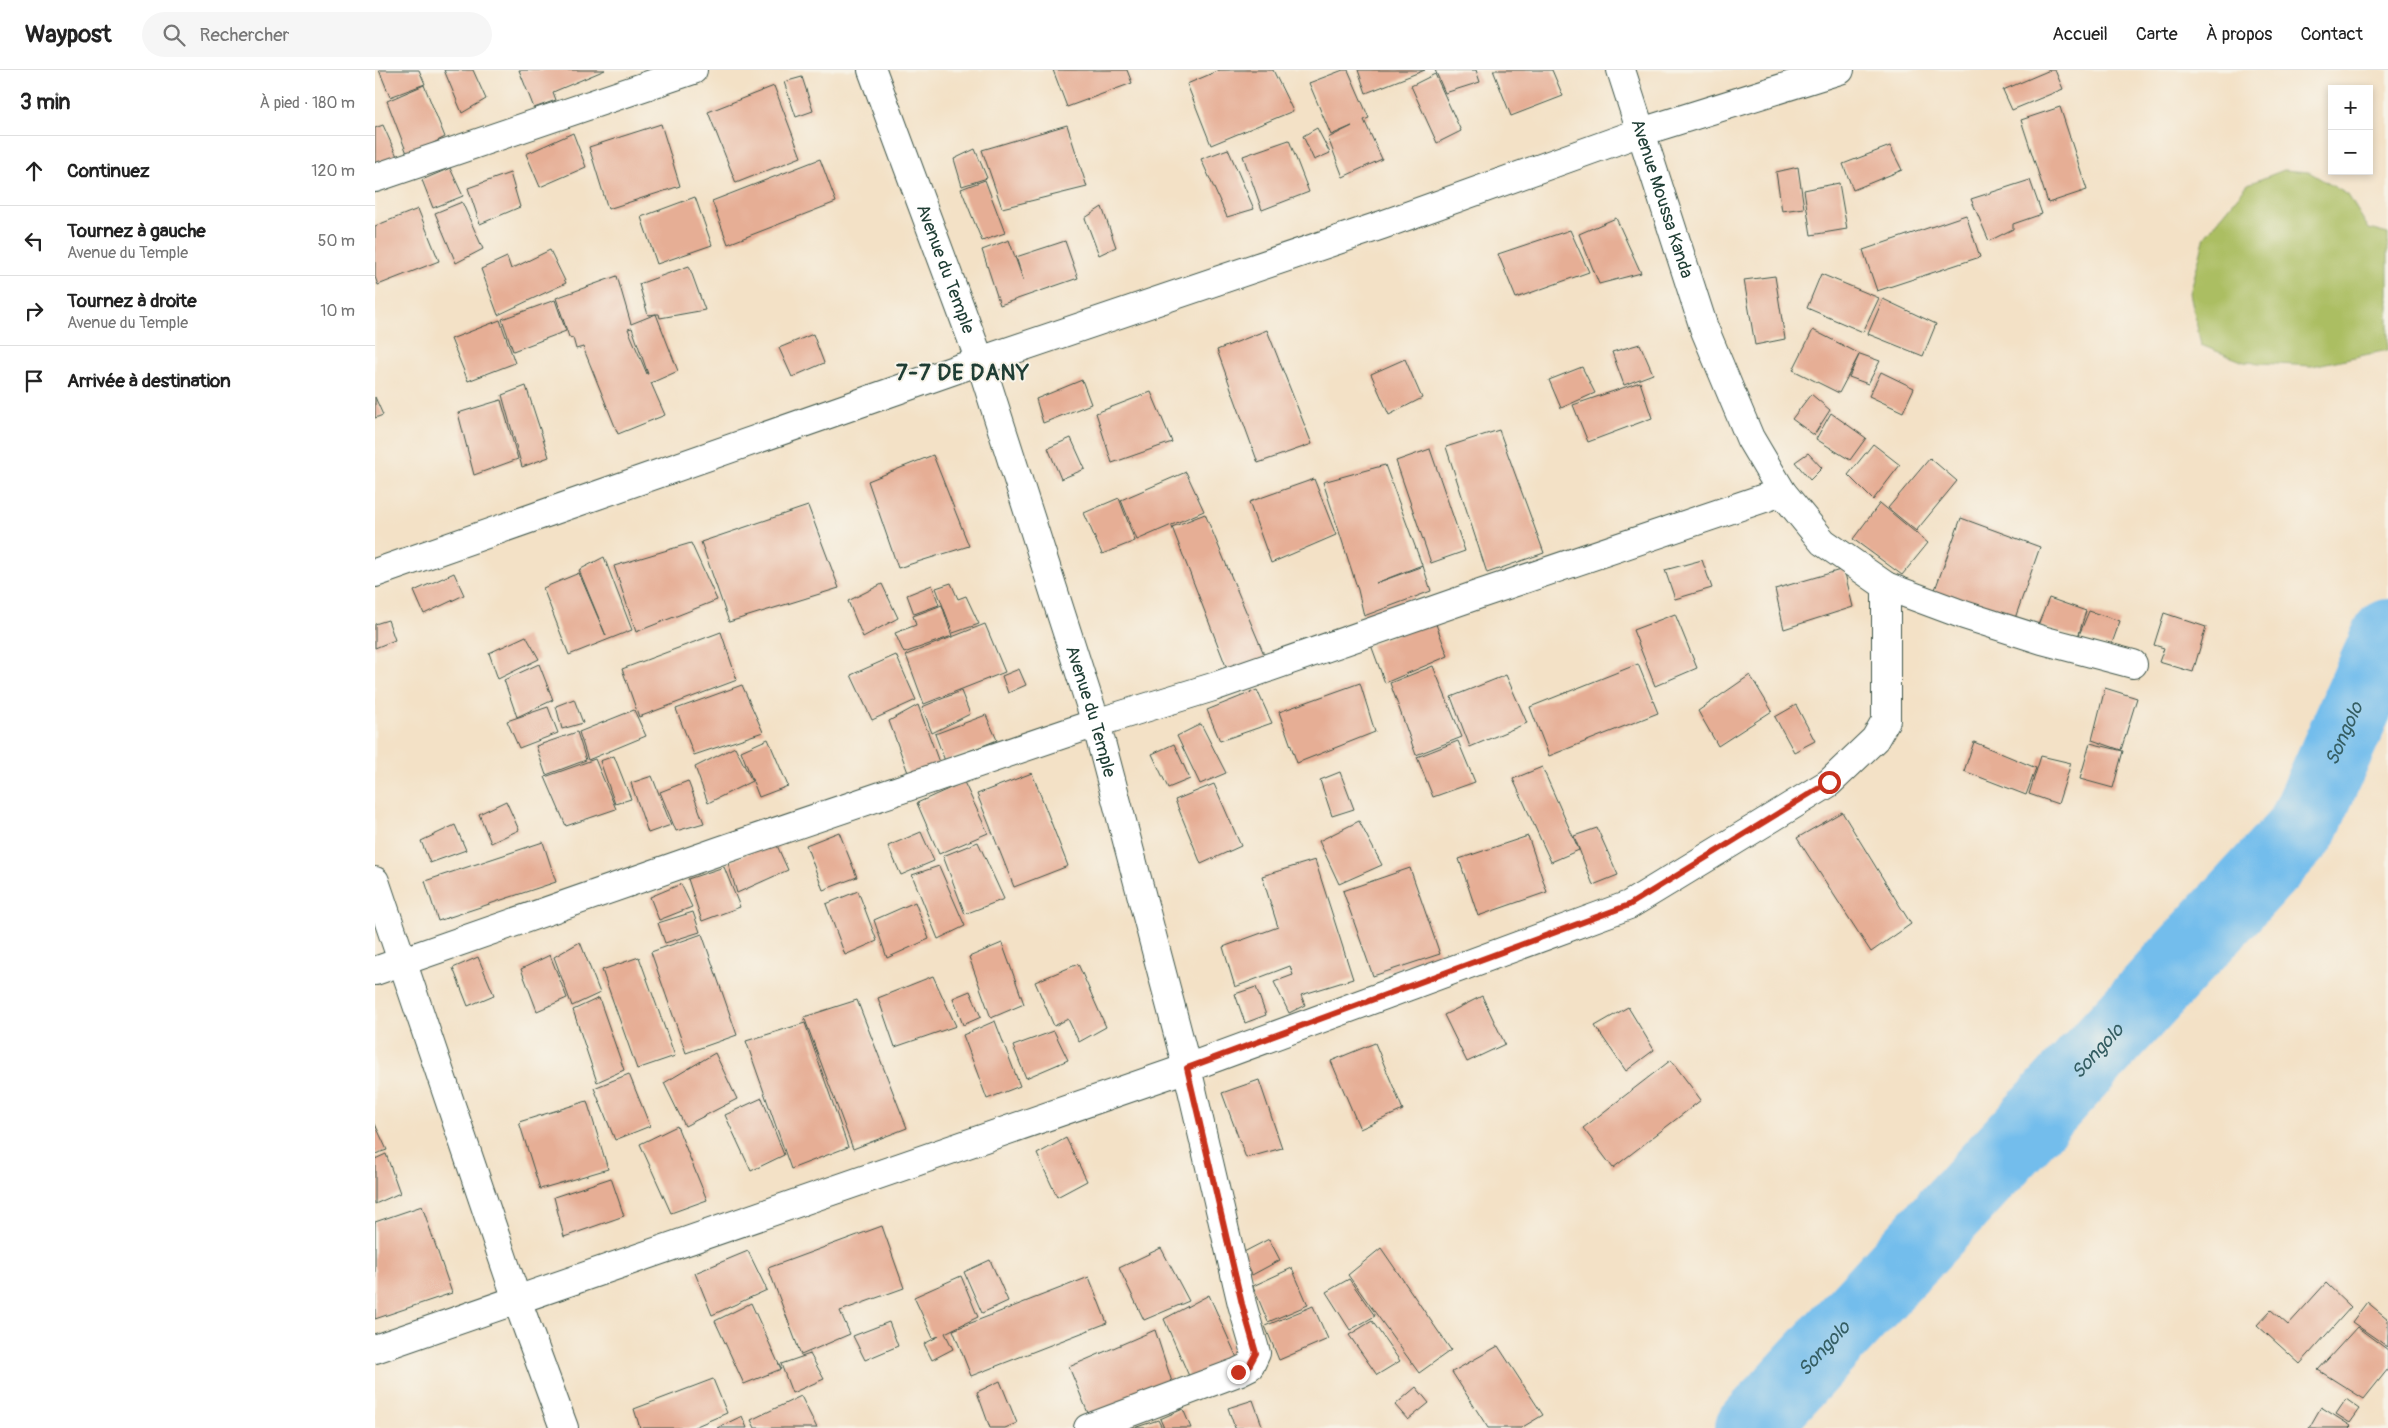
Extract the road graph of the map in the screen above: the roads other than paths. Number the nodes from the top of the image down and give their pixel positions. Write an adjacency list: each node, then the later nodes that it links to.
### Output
1 (693, 70): 6 (street)
2 (872, 70): 7 (street, Avenue du Temple)
3 (1621, 70): 5 (street, Avenue Moussa Kanda)
4 (1840, 70): 5 (street)
5 (1641, 132): 7 (street); 8 (street, Avenue Moussa Kanda)
6 (375, 178)
7 (980, 361): 9 (street); 12 (street, Avenue du Temple)
8 (1782, 492): 10 (street, Avenue Moussa Kanda); 12 (street)
9 (375, 573)
10 (1887, 586): 11 (street, Avenue Moussa Kanda); 16 (street)
11 (2133, 664)
12 (1096, 723): 14 (street); 16 (street, Avenue du Temple)
13 (375, 881): 14 (street)
14 (403, 962): 15 (street); 17 (street)
15 (375, 971)
16 (1187, 1068): 17 (street); 20 (street, Avenue du Temple)
17 (517, 1300): 18 (street); 19 (street)
18 (375, 1349)
19 (564, 1428)
20 (1088, 1428)

